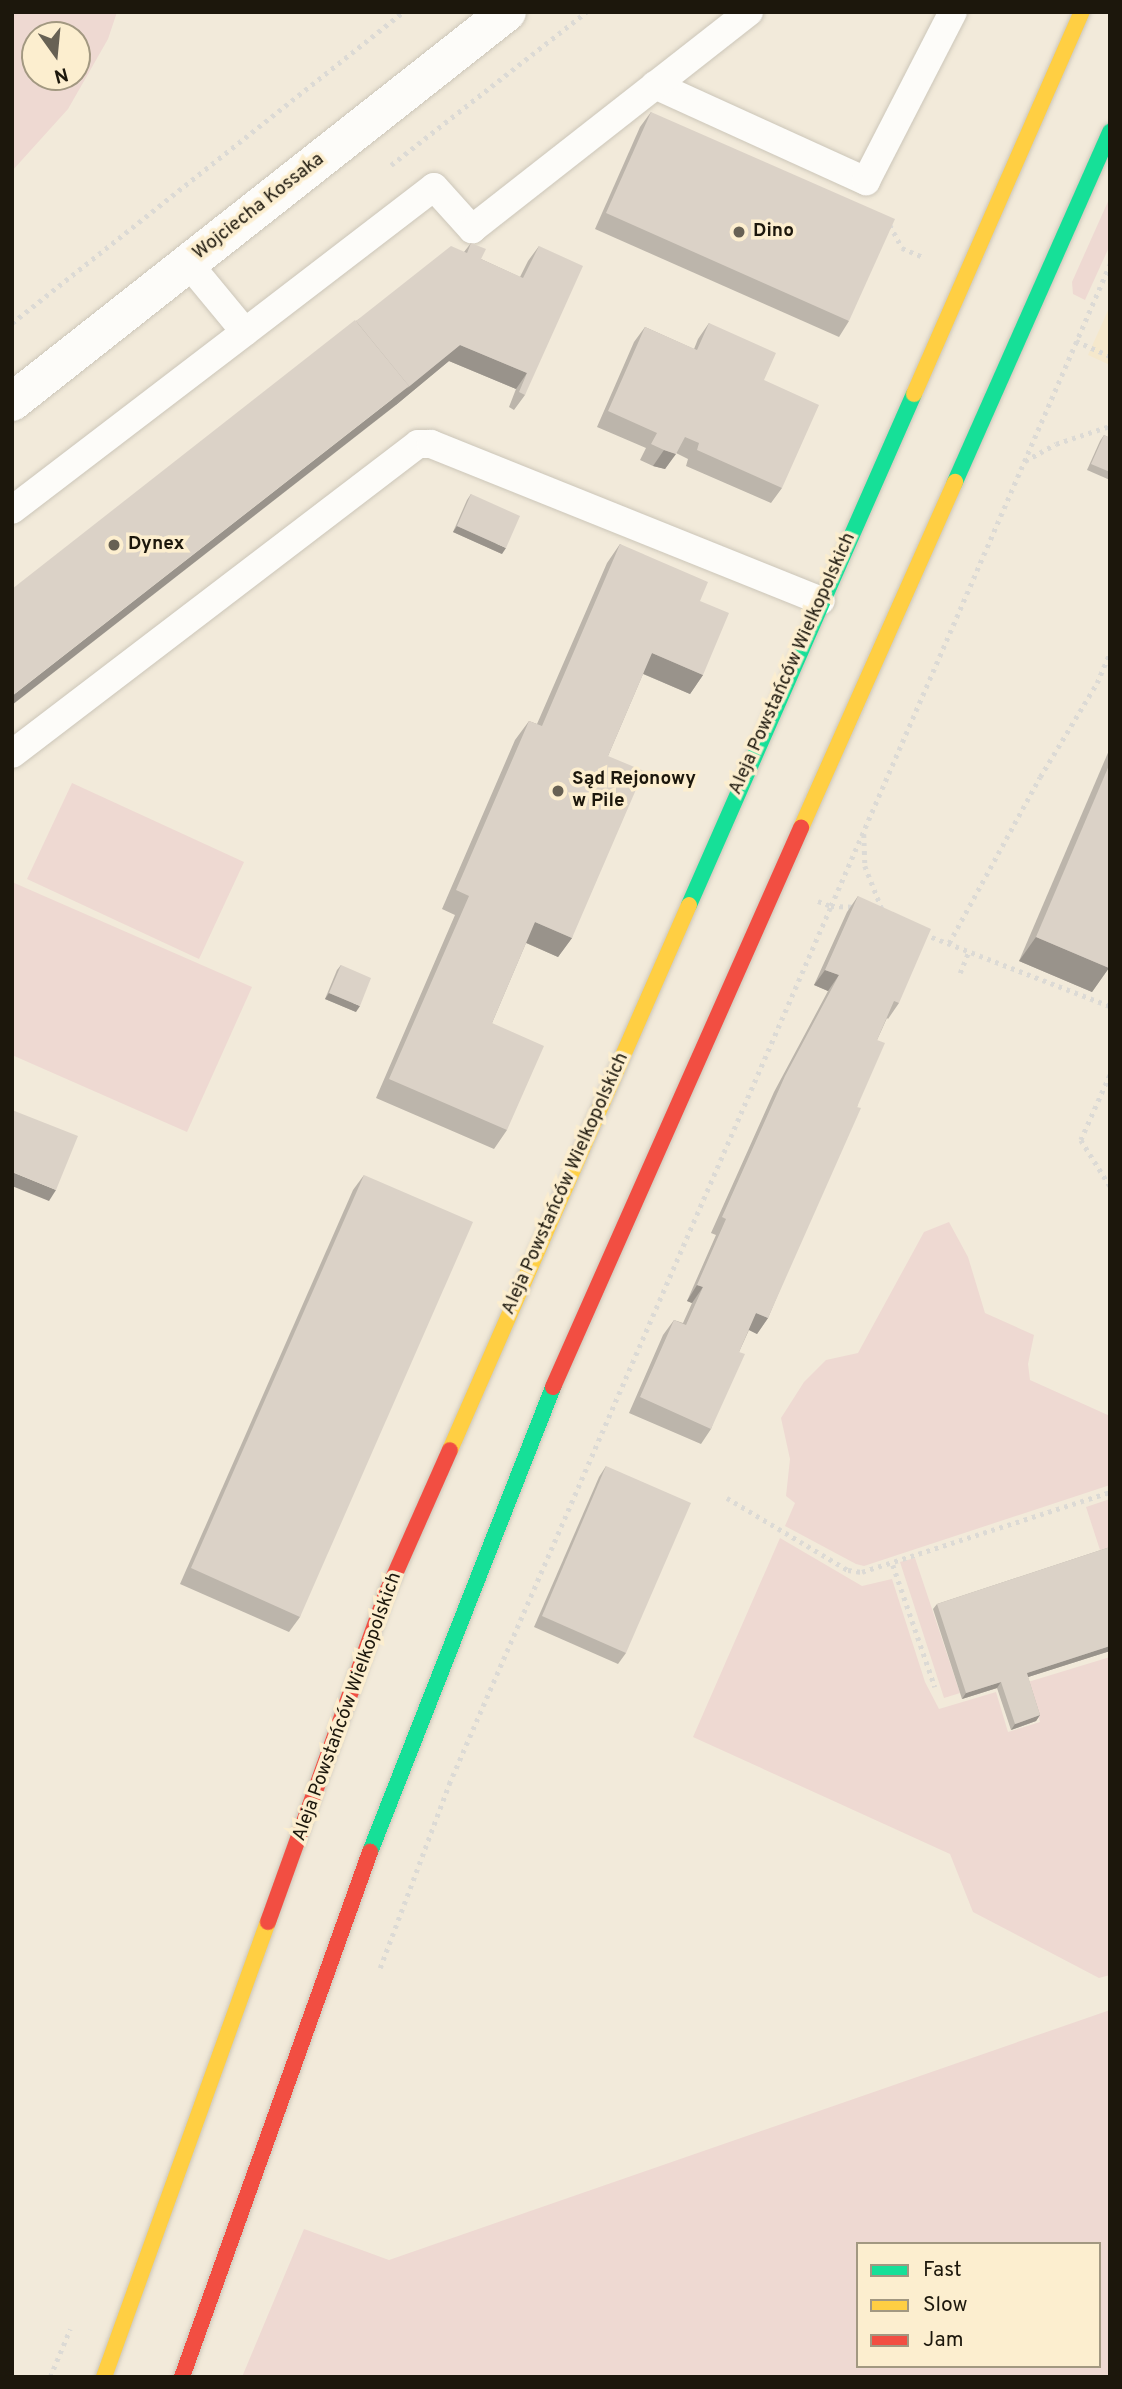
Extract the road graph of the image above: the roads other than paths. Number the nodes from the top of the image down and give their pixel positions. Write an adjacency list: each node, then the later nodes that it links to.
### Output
1 (507, 12): 7 (street, Wojciecha Kossaka)
2 (749, 12): 5 (lane)
3 (953, 12): 5 (lane)
4 (1082, 12): 11 (main road, Aleja Powstańców Wielkopolskich)
5 (655, 85): 8 (lane)
6 (1110, 132): 14 (main road)
7 (188, 263): 8 (lane); 9 (street, Wojciecha Kossaka)
8 (245, 332): 10 (lane)
9 (12, 402)
10 (12, 510)
11 (821, 601): 12 (lane); 13 (main road, Aleja Powstańców Wielkopolskich)
12 (12, 754)
13 (104, 2377)
14 (182, 2377)

